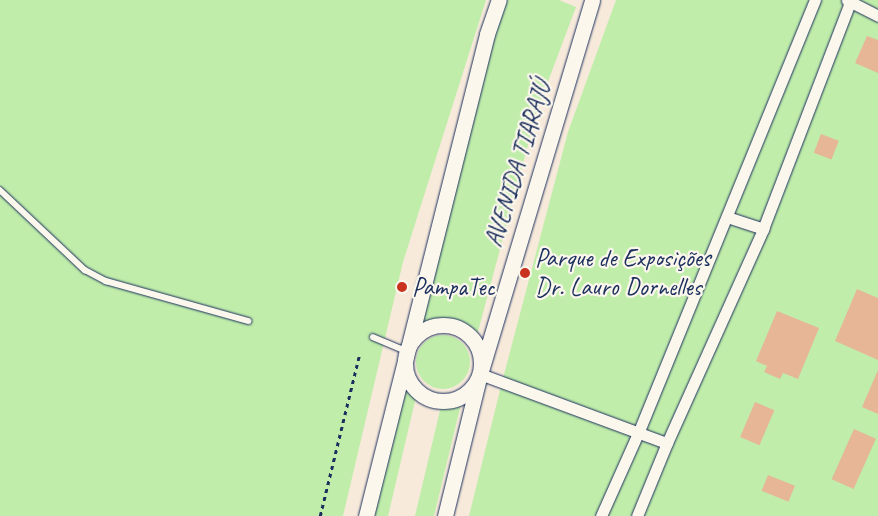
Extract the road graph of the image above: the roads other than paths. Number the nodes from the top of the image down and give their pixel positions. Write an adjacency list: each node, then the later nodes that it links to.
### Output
1 (499, 0): 11 (main road)
2 (815, 0): 7 (street)
3 (588, 1): 12 (main road, AVENIDA TIARAJÚ)
4 (848, 1): 5 (street); 8 (street)
5 (878, 16)
6 (0, 190): 9 (lane)
7 (728, 217): 8 (street); 13 (street)
8 (763, 229): 14 (street)
9 (248, 321)
10 (374, 337): 11 (lane)
11 (406, 351): 12 (main road); 12 (main road); 15 (main road)
12 (480, 374): 13 (street); 16 (main road, AVENIDA TIARAJÚ)
13 (639, 431): 14 (street); 17 (street)
14 (667, 443): 18 (street)
15 (366, 516)
16 (445, 516)
17 (601, 516)
18 (637, 516)

